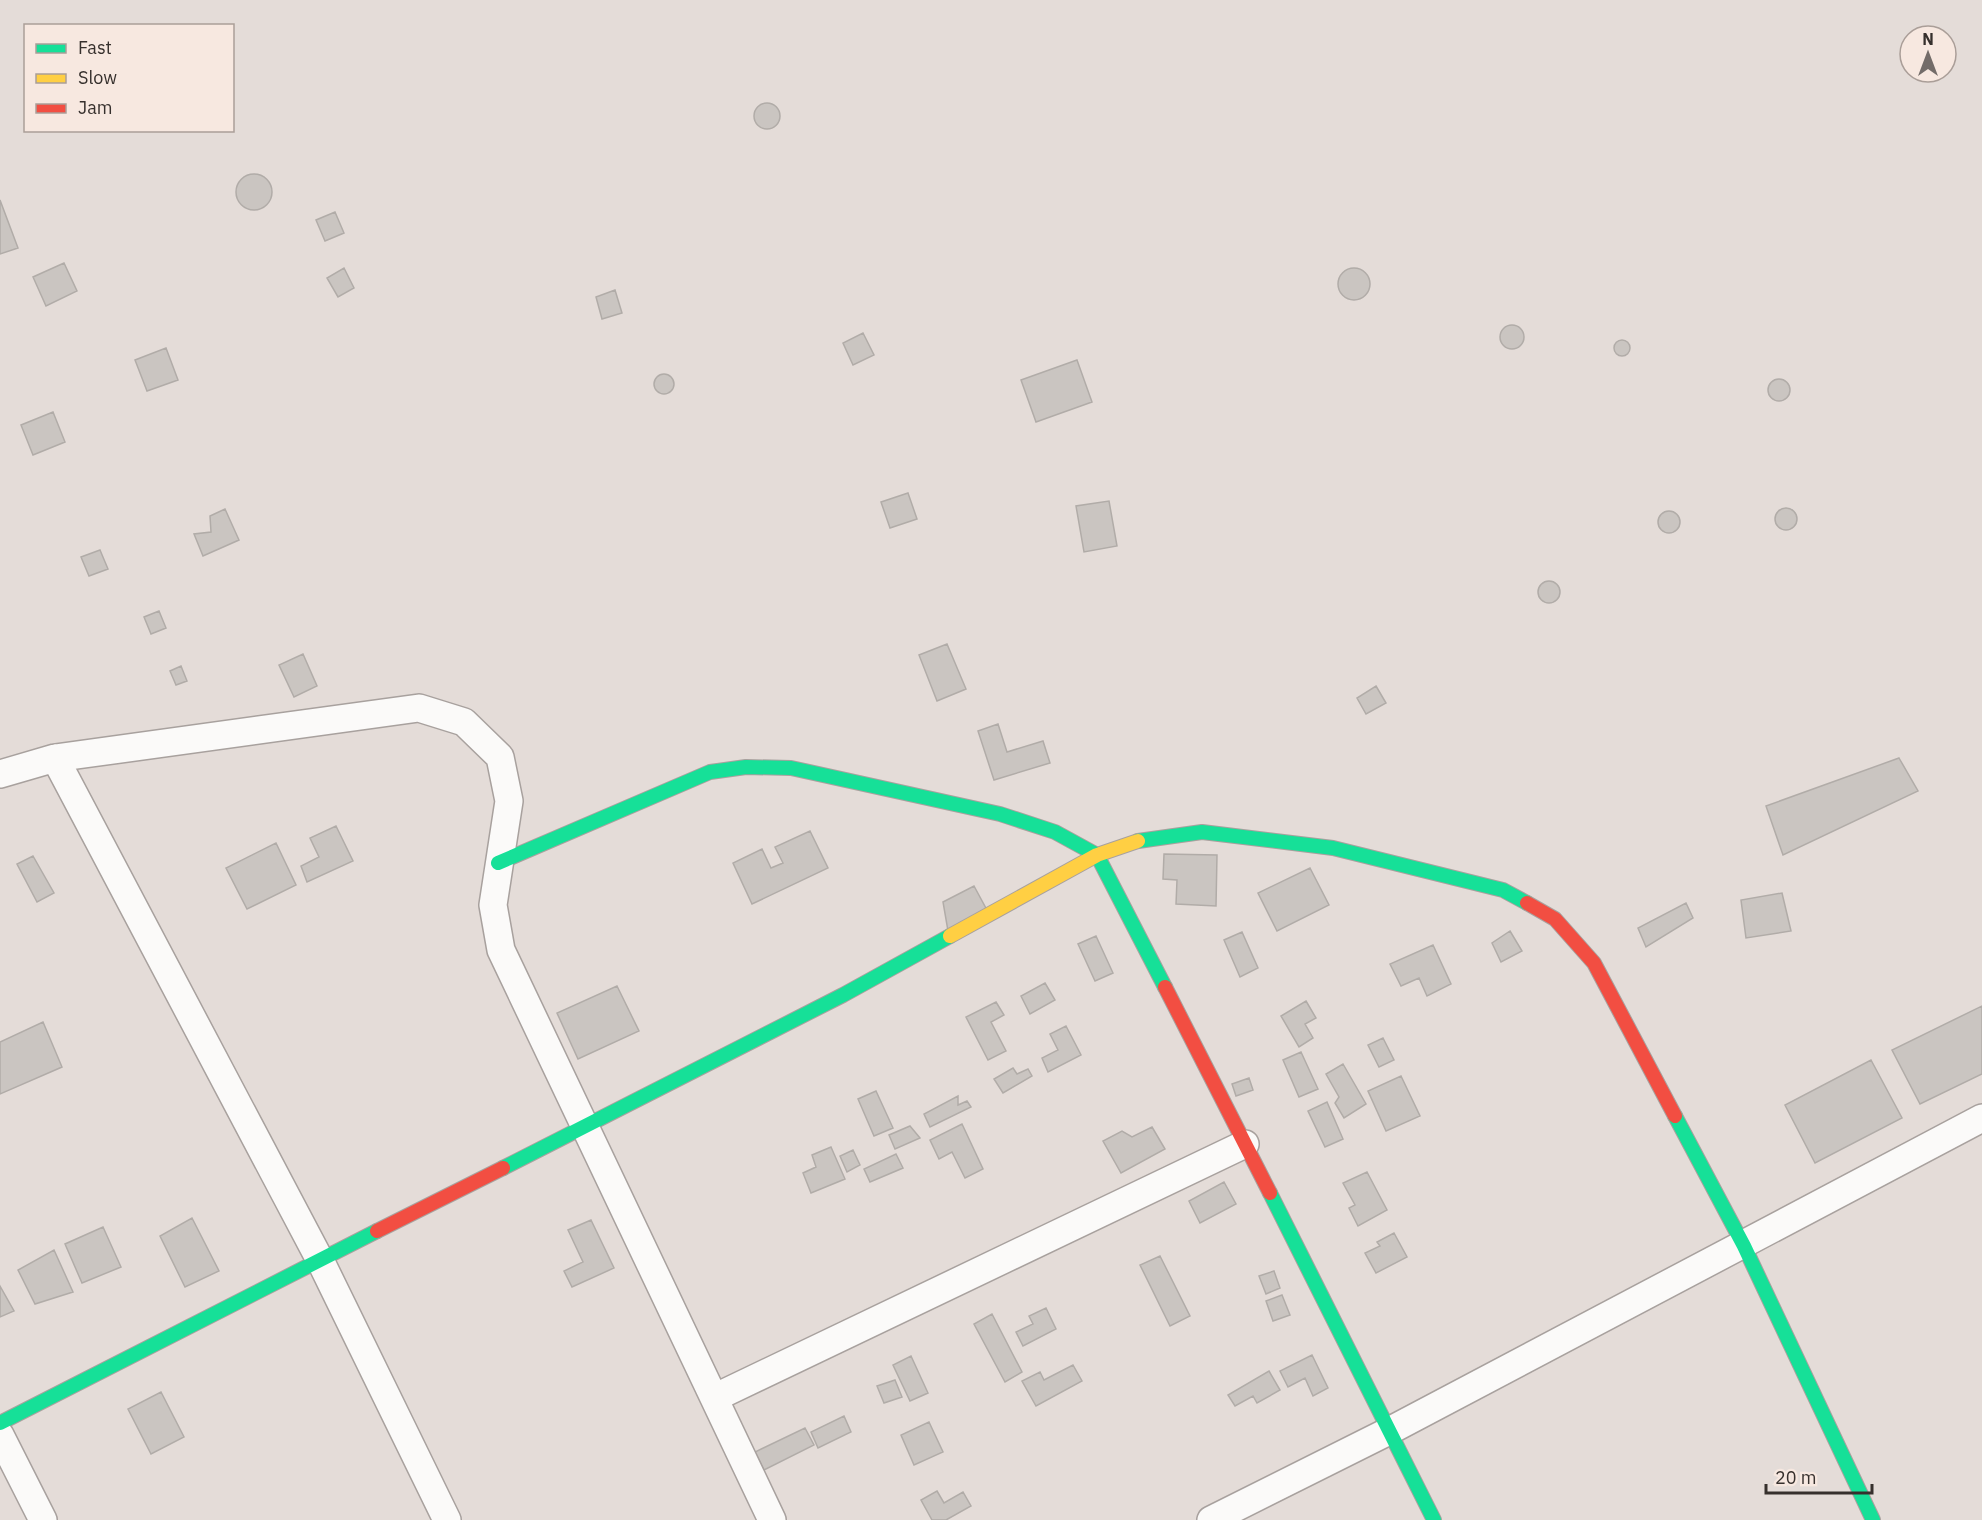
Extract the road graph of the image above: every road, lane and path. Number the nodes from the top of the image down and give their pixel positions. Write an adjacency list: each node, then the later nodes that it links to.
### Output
1 (55, 758): 2 (street); 4 (street); 9 (street)
2 (0, 774)
3 (1097, 855): 4 (street); 6 (street); 7 (street); 8 (street)
4 (498, 863): 6 (street)
5 (1982, 1118): 8 (street)
6 (584, 1126): 9 (street); 10 (street)
7 (1245, 1144): 10 (street); 12 (street)
8 (1744, 1246): 12 (street); 19 (street)
9 (320, 1260): 11 (street); 15 (street)
10 (714, 1398): 16 (street)
11 (0, 1423)
12 (1391, 1430): 17 (street); 18 (street)
13 (0, 1435): 14 (street)
14 (43, 1520)
15 (447, 1520)
16 (772, 1520)
17 (1211, 1520)
18 (1434, 1520)
19 (1873, 1520)

